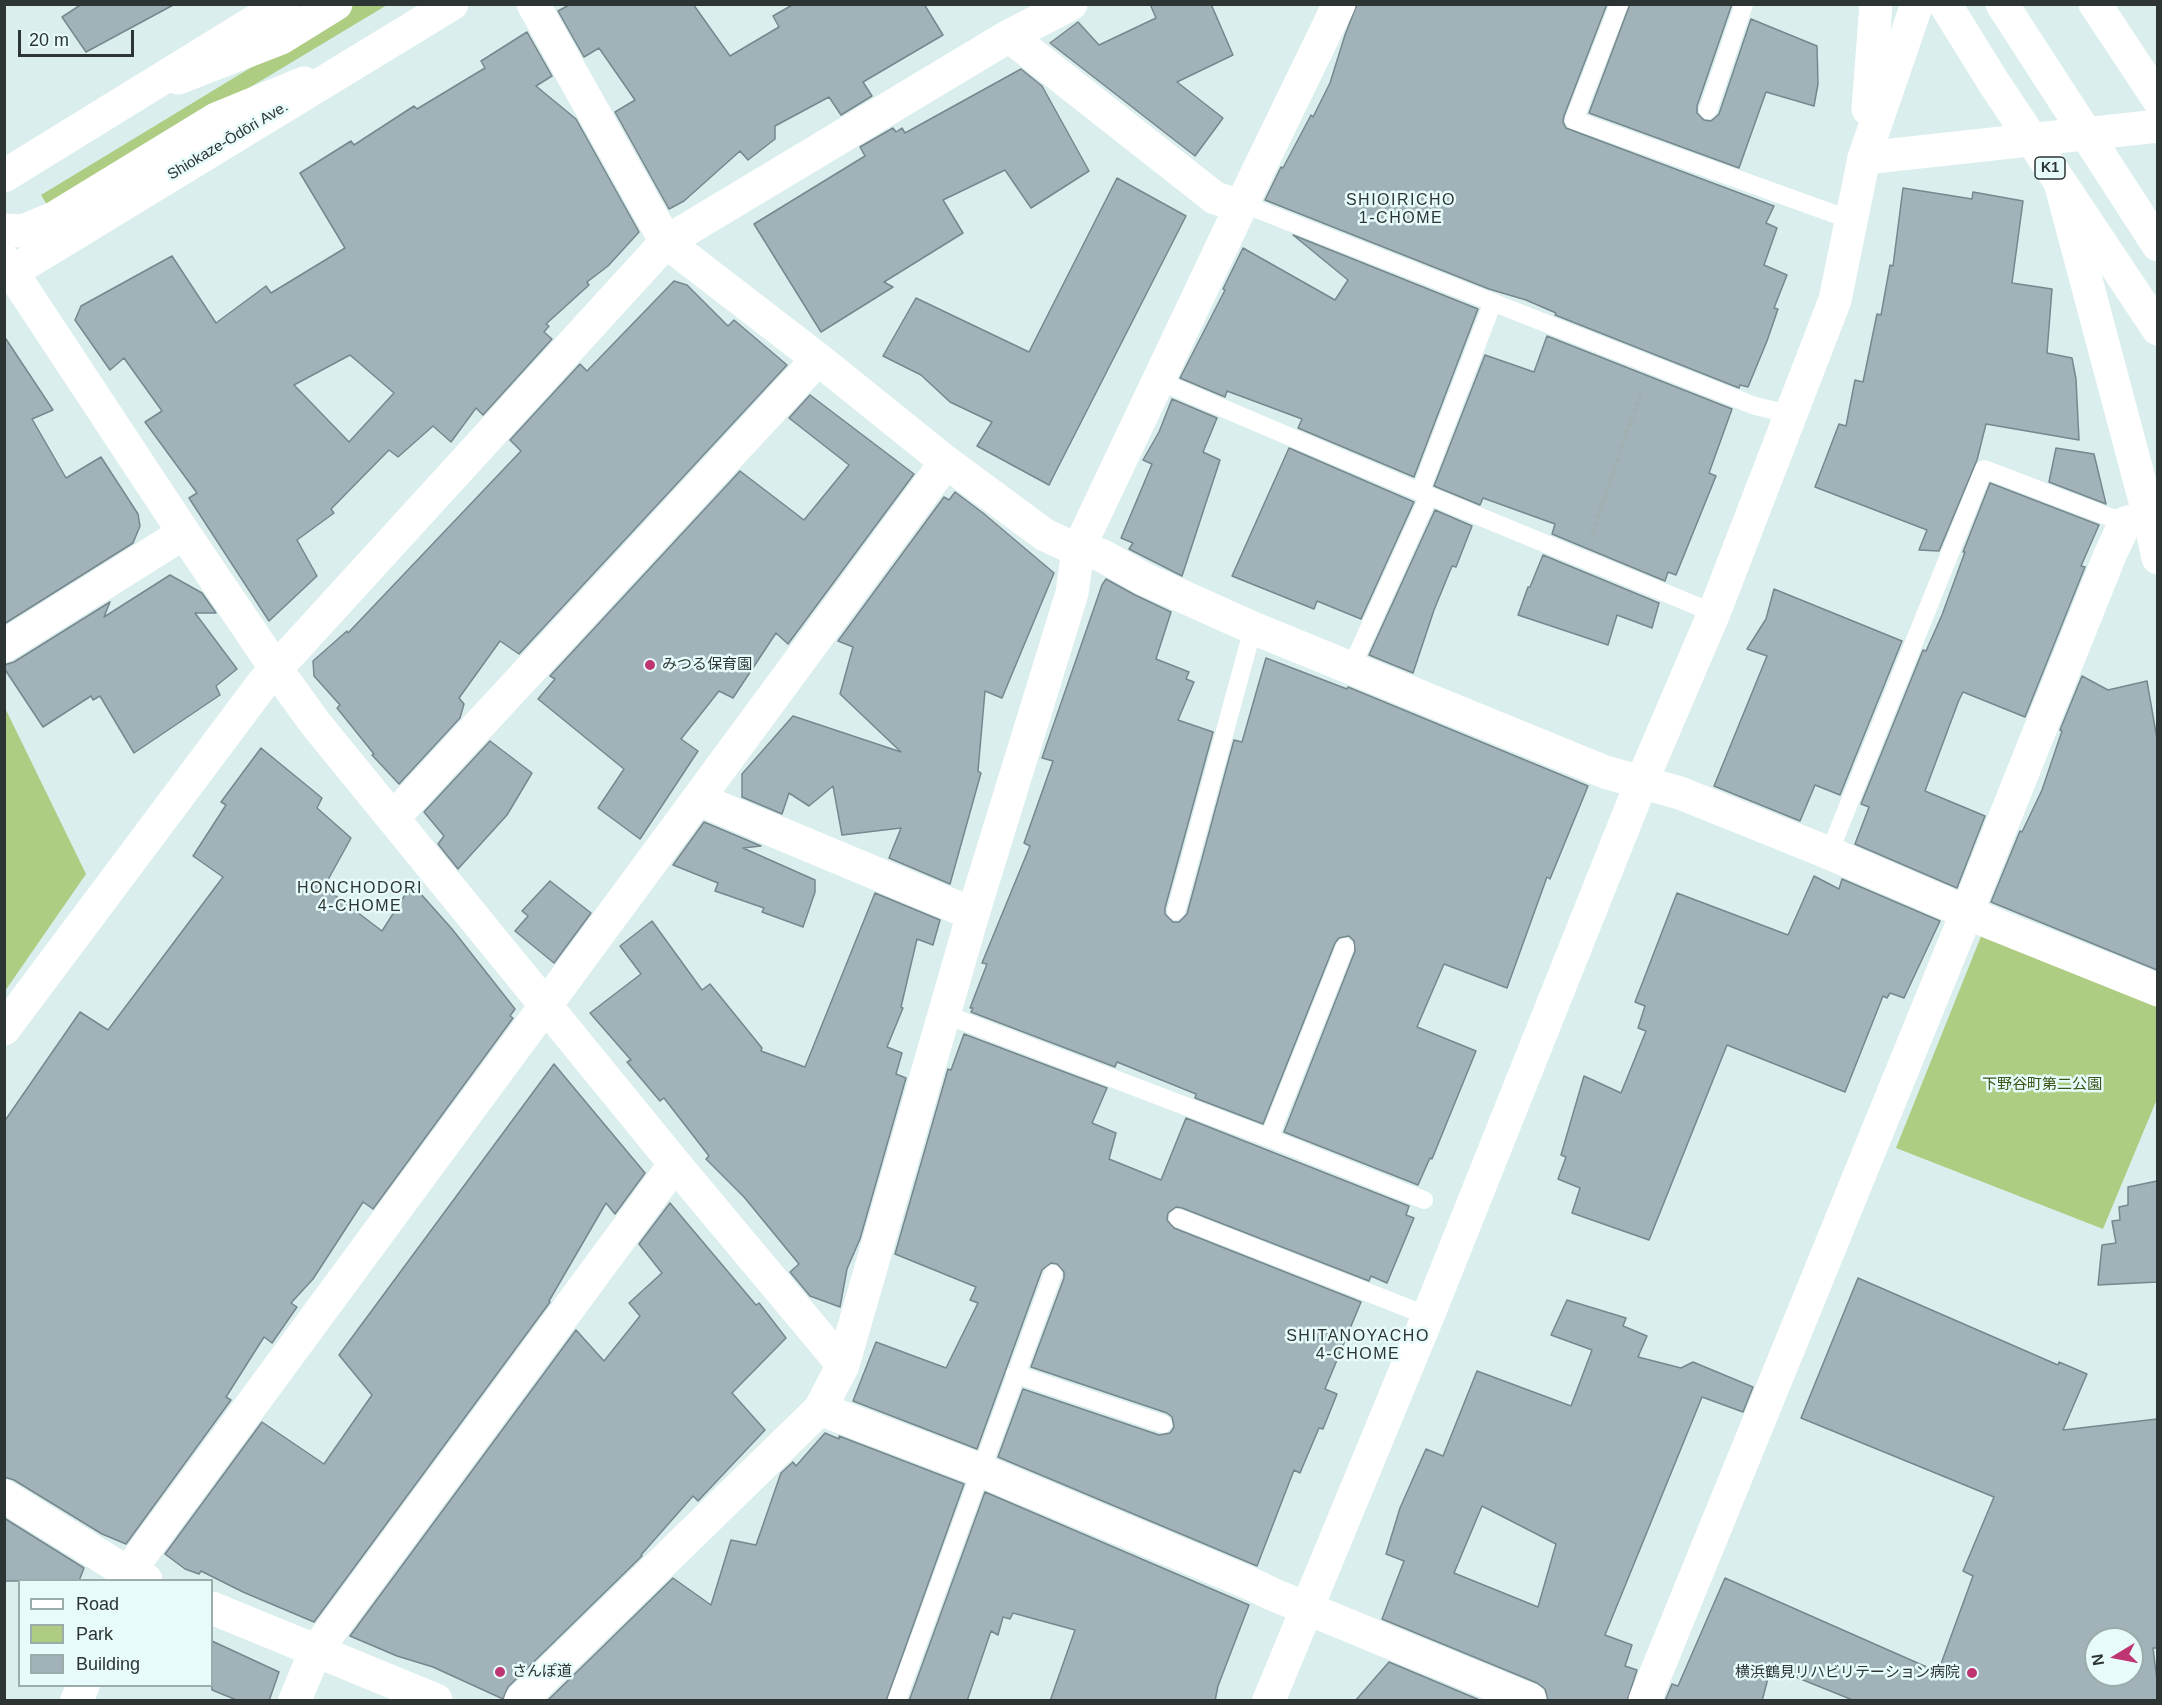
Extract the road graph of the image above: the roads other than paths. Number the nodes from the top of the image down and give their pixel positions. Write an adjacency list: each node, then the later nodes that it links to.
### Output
1 (283, 4): 18 (main road)
2 (336, 4): 18 (main road)
3 (452, 4): 16 (main road, Shiokaze-Ōdōri Ave.)
4 (533, 4): 28 (main road)
5 (1071, 4): 15 (main road)
6 (1339, 4): 25 (main road)
7 (1618, 4): 26 (lane)
8 (1744, 4): 20 (lane)
9 (1876, 4): 23 (main road)
10 (1917, 4): 23 (main road)
11 (1945, 4): 32 (main road, K1)
12 (2002, 4): 29 (main road)
13 (2074, 4): 17 (main road)
14 (2095, 4): 17 (main road)
15 (1009, 36): 25 (main road); 28 (main road)
16 (364, 58): 27 (main road); 30 (main road, Shiokaze-Ōdōri Ave.)
17 (2136, 68): 19 (main road)
18 (135, 95): 24 (main road)
19 (2157, 99)
20 (1708, 110)
21 (2157, 126): 22 (main road)
22 (2048, 138): 23 (main road); 38 (main road)
23 (1864, 158): 26 (main road)
24 (4, 176)
25 (1241, 206): 31 (lane); 34 (main road)
26 (1851, 220): 35 (main road)
27 (4, 230)
28 (666, 242): 33 (main road); 46 (main road)
29 (2157, 245)
30 (7, 269): 39 (main road)
31 (1493, 302): 35 (lane); 37 (lane)
32 (2157, 329)
33 (818, 359): 36 (main road); 49 (main road)
34 (1159, 381): 37 (lane); 40 (main road)
35 (1790, 414): 42 (main road)
36 (946, 462): 40 (main road); 48 (main road)
37 (1424, 494): 42 (lane); 45 (lane)
38 (2137, 519): 41 (main road); 50 (lane); 52 (main road)
39 (184, 533): 44 (main road); 46 (main road)
40 (1078, 550): 43 (main road); 53 (main road)
41 (2157, 558)
42 (1714, 613): 47 (main road)
43 (1253, 628): 45 (main road); 51 (lane)
44 (4, 646)
45 (1351, 668): 47 (main road)
46 (276, 669): 49 (main road); 58 (main road)
47 (1642, 782): 50 (main road); 64 (main road)
48 (698, 800): 53 (main road); 56 (main road)
49 (393, 818): 56 (main road)
50 (1829, 854): 52 (main road)
51 (1176, 911)
52 (1967, 912): 55 (main road); 83 (main road)
53 (973, 914): 57 (main road)
54 (1345, 947): 59 (lane)
55 (2157, 990)
56 (547, 1006): 60 (main road); 71 (main road)
57 (944, 1014): 59 (lane); 65 (main road)
58 (4, 1029)
59 (1269, 1138): 61 (lane)
60 (675, 1164): 65 (main road); 74 (main road)
61 (1424, 1200)
62 (1178, 1218): 64 (lane)
63 (1053, 1274): 66 (lane)
64 (1428, 1316): 73 (main road)
65 (843, 1365): 67 (main road)
66 (1016, 1374): 68 (lane); 69 (lane)
67 (820, 1409): 69 (main road); 79 (main road)
68 (1163, 1424)
69 (980, 1470): 73 (main road); 80 (lane)
70 (4, 1496): 71 (main road)
71 (133, 1578)
72 (213, 1608): 74 (main road)
73 (1307, 1608): 81 (main road); 82 (main road)
74 (315, 1652): 77 (main road); 78 (main road)
75 (83, 1687): 76 (main road)
76 (77, 1701)
77 (296, 1701)
78 (436, 1701)
79 (521, 1701)
80 (897, 1701)
81 (1269, 1701)
82 (1530, 1701)
83 (1645, 1701)

